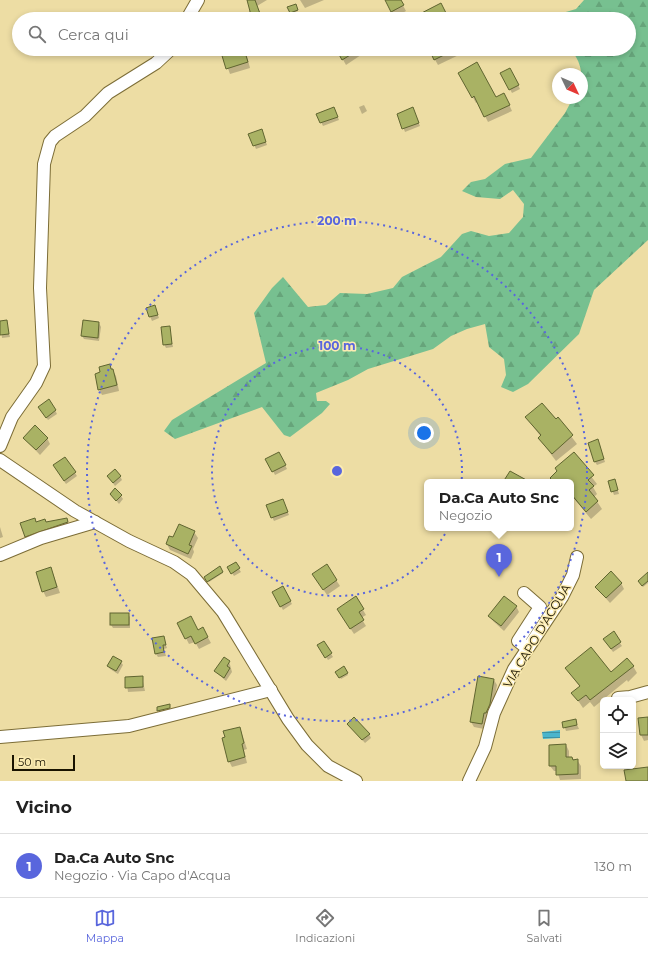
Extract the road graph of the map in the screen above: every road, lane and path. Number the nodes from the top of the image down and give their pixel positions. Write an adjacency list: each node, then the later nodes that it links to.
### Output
1 (198, 0): 2 (street)
2 (191, 12)
3 (164, 56): 4 (street)
4 (0, 446)
5 (0, 460): 6 (street)
6 (95, 522): 7 (street); 11 (street)
7 (0, 555)
8 (577, 556): 10 (street, VIA CAPO D'ACQUA)
9 (524, 593): 10 (street)
10 (527, 648): 16 (street, VIA CAPO D'ACQUA)
11 (271, 690): 14 (street); 15 (street)
12 (648, 692): 13 (street)
13 (630, 697)
14 (0, 737)
15 (351, 780)
16 (469, 781)

